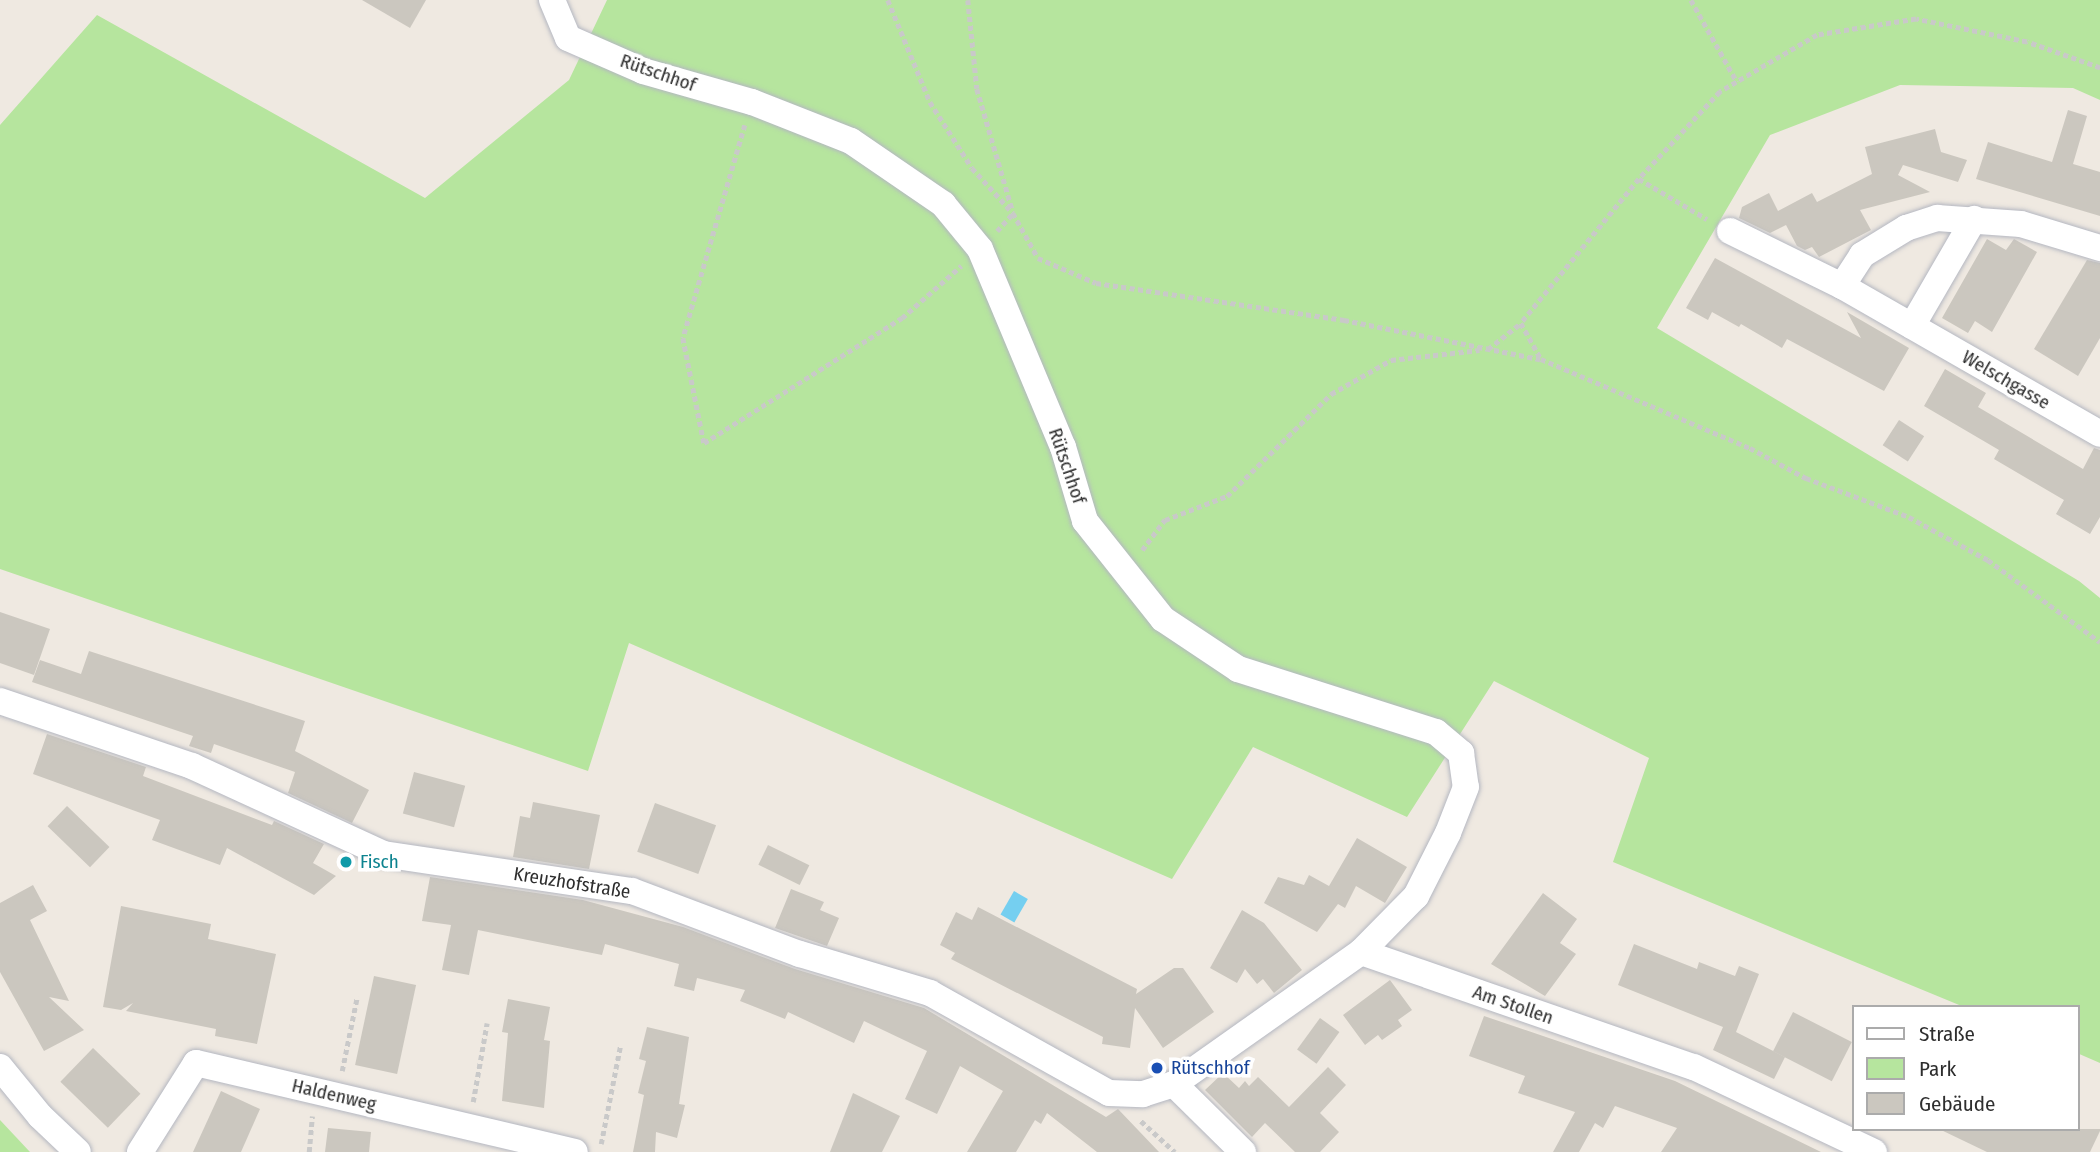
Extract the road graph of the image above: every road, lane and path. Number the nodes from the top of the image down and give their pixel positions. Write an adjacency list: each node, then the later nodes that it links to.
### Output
1 (552, 0): 7 (street, Rütschhof)
2 (888, 0): 9 (path)
3 (968, 0): 9 (path)
4 (1692, 0): 6 (path)
5 (2100, 68): 6 (path)
6 (1737, 82): 8 (path)
7 (752, 102): 13 (street, Rütschhof); 13 (path)
8 (1639, 178): 11 (path); 15 (path)
9 (1013, 214): 17 (path)
10 (1974, 219): 12 (street); 14 (street); 16 (street)
11 (1730, 232): 14 (street, Welschgasse)
12 (2100, 248)
13 (981, 249): 20 (street, Rütschhof)
14 (1842, 286): 16 (street, Welschgasse)
15 (1521, 323): 17 (path); 18 (path)
16 (1912, 326): 19 (street, Welschgasse)
17 (1486, 350): 18 (path); 20 (path)
18 (1541, 359): 22 (path)
19 (2100, 435)
20 (1124, 573): 24 (street, Rütschhof)
21 (2100, 632): 22 (path)
22 (2098, 640)
23 (0, 701): 29 (street, Kreuzhofstraße)
24 (1361, 952): 29 (street); 38 (street, Am Stollen)
25 (357, 997): 30 (path)
26 (487, 1023): 31 (path)
27 (620, 1047): 36 (path)
28 (0, 1067): 32 (street)
29 (1174, 1084): 37 (street)
30 (326, 1093): 31 (street, Haldenweg); 33 (street, Haldenweg); 34 (path)
31 (468, 1127): 35 (street, Haldenweg)
32 (78, 1152)
33 (140, 1152)
34 (309, 1152)
35 (575, 1152)
36 (600, 1152)
37 (1243, 1152)
38 (1874, 1152)

